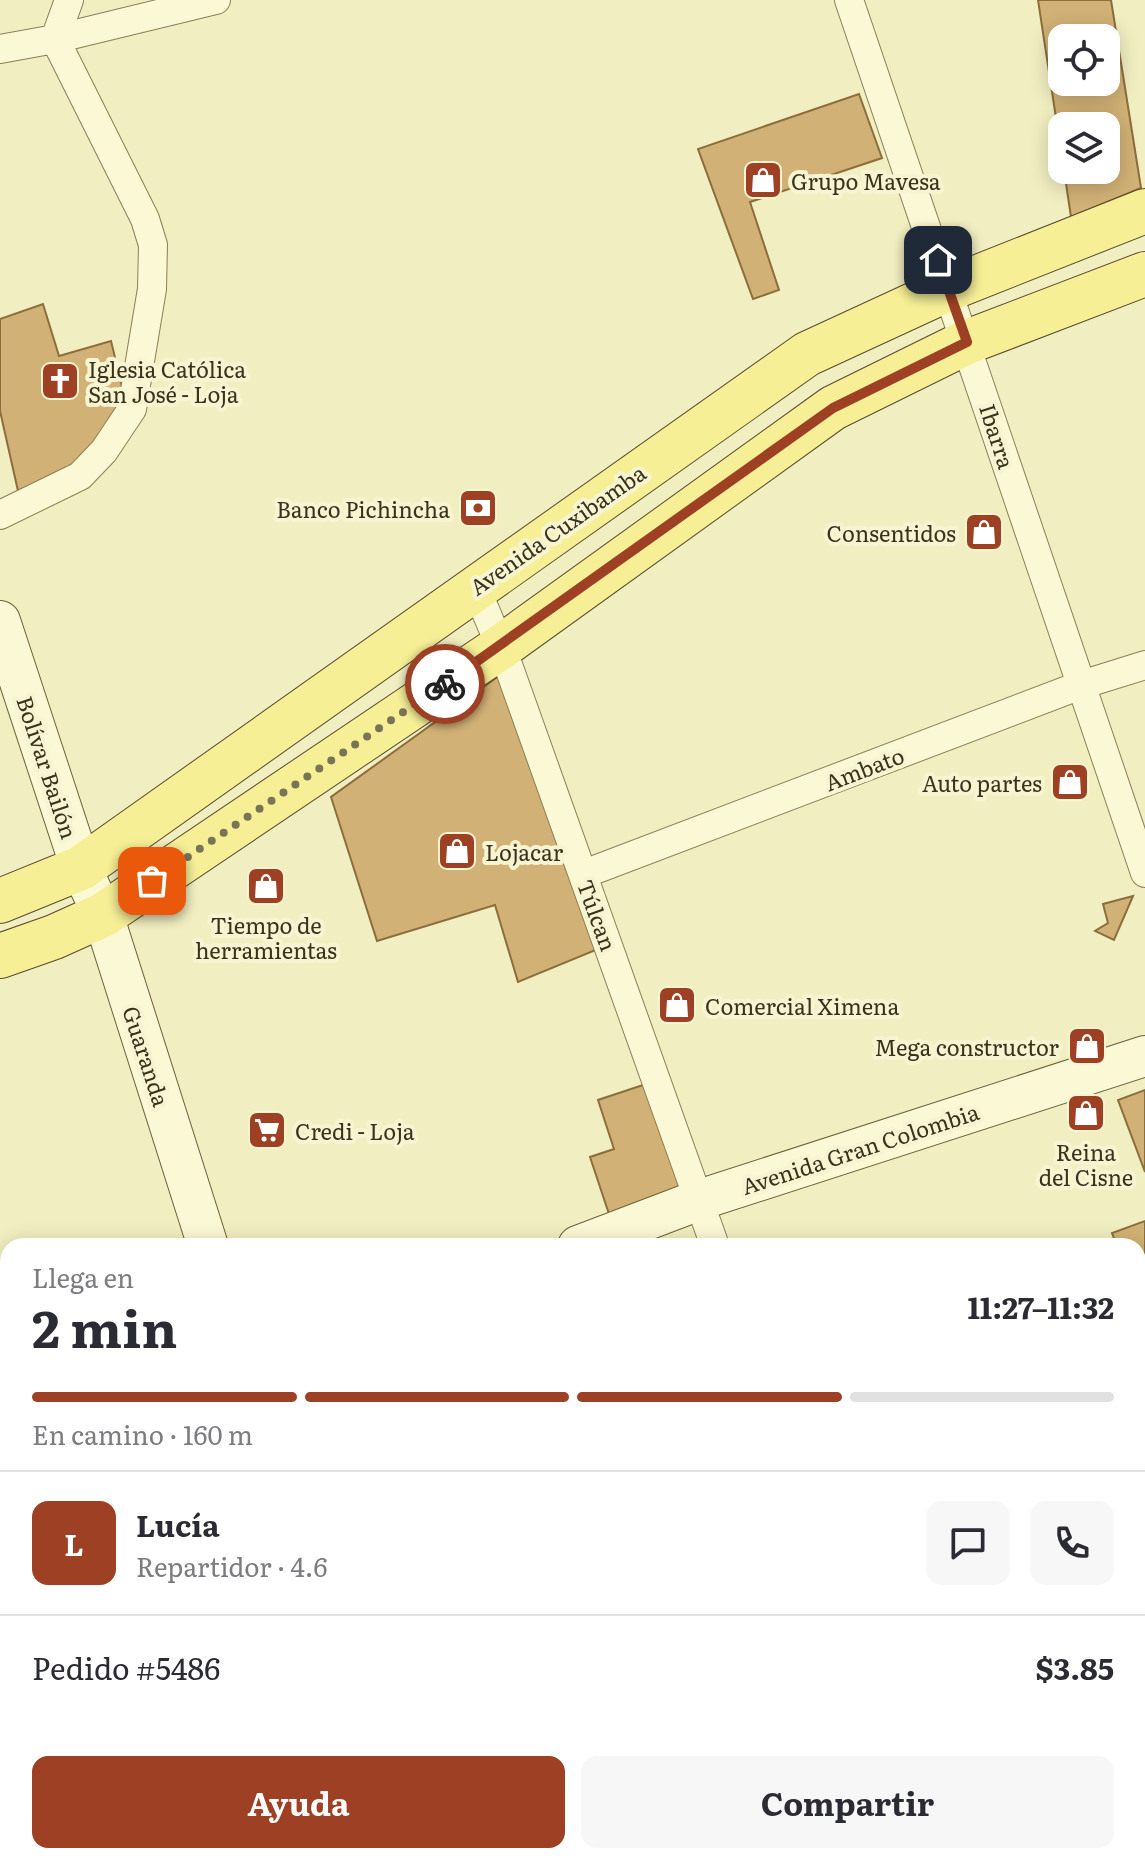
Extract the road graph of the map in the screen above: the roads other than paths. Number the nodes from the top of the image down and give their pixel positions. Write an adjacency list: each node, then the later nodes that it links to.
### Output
1 (69, 0): 4 (street)
2 (216, 0): 4 (street)
3 (849, 0): 8 (street, Ibarra)
4 (55, 39): 5 (street); 10 (street)
5 (0, 49)
6 (1145, 211): 8 (main road, Avenida Cuxibamba)
7 (1145, 274): 9 (main road)
8 (948, 289): 9 (street, Ibarra); 11 (main road, Avenida Cuxibamba)
9 (967, 342): 13 (main road); 15 (street, Ibarra)
10 (0, 515)
11 (475, 586): 13 (street, Túlcan); 16 (main road, Avenida Cuxibamba)
12 (0, 621): 16 (street, Bolívar Bailón)
13 (501, 647): 18 (street, Túlcan); 20 (main road)
14 (1145, 665): 15 (street, Ambato)
15 (1081, 685): 17 (street, Ibarra); 18 (street, Ambato)
16 (81, 868): 19 (main road, Avenida Cuxibamba); 20 (street, Guaranda)
17 (1145, 873)
18 (584, 874): 23 (street, Túlcan)
19 (0, 901)
20 (103, 915): 21 (main road); 24 (street, Guaranda)
21 (0, 956)
22 (1145, 1056): 23 (street, Avenida Gran Colombia)
23 (699, 1200): 25 (street, Avenida Gran Colombia); 26 (street, Túlcan)
24 (205, 1238)
25 (599, 1238)
26 (712, 1238)

